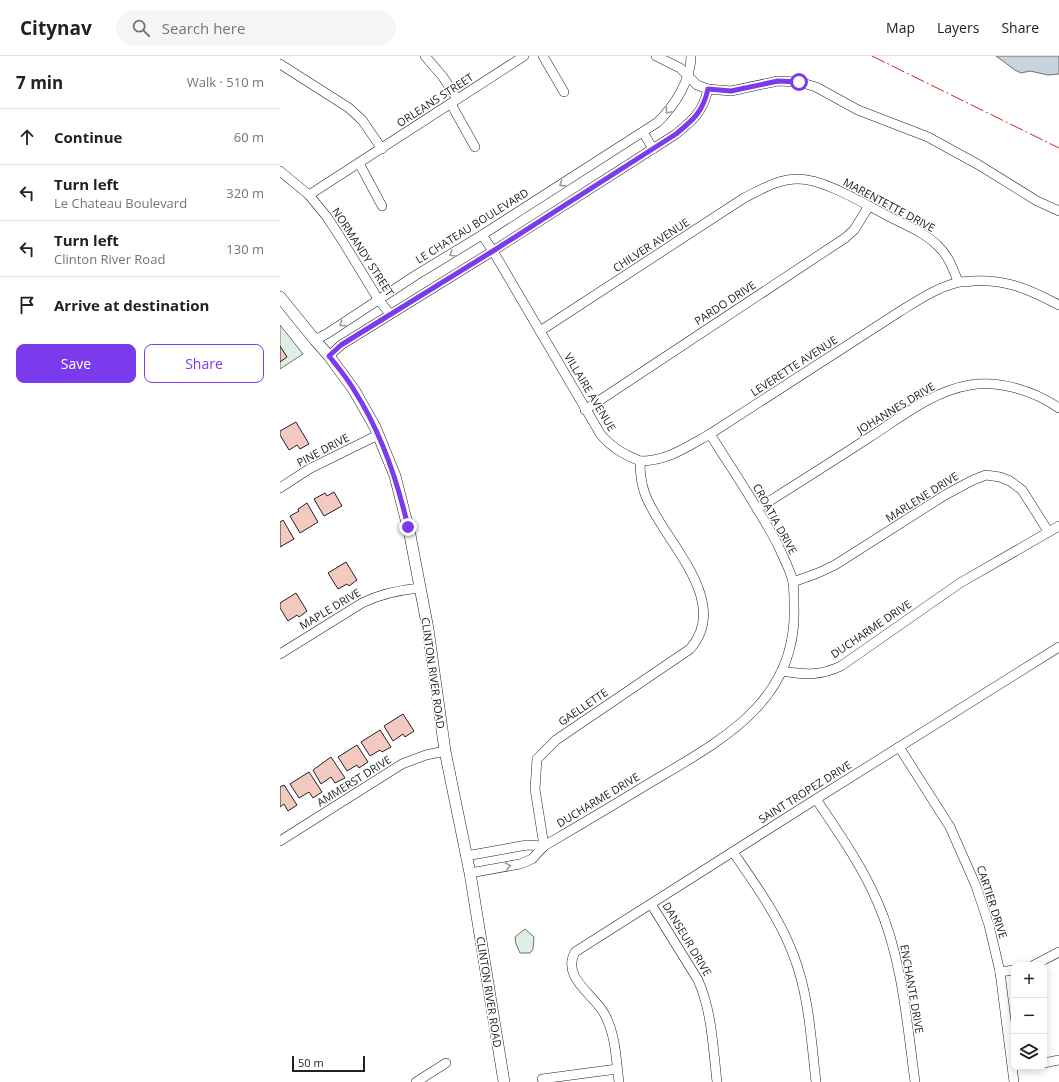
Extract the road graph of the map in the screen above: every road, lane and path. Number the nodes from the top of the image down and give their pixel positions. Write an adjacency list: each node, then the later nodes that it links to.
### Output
1 (425, 56): 10 (street)
2 (524, 56): 10 (street, ORLEANS STREET)
3 (543, 56): 9 (street)
4 (656, 56): 7 (street)
5 (691, 56): 7 (street, LE CHATEAU BOULEVARD)
6 (280, 64): 13 (street)
7 (687, 77): 8 (street); 11 (street, LE CHATEAU BOULEVARD, one-way to 11)
8 (708, 89): 14 (street); 21 (street)
9 (564, 92)
10 (454, 101): 12 (street); 13 (street, ORLEANS STREET)
11 (643, 132): 14 (street); 22 (street, LE CHATEAU BOULEVARD, one-way to 22)
12 (475, 147)
13 (382, 148): 15 (street, ORLEANS STREET)
14 (653, 149): 23 (street)
15 (358, 163): 18 (street, ORLEANS STREET); 19 (street)
16 (280, 172): 18 (street, NORMANDY STREET)
17 (777, 182): 20 (street, MARENTETTE DRIVE); 29 (street, CHILVER AVENUE)
18 (309, 195): 26 (street, NORMANDY STREET)
19 (382, 206)
20 (869, 206): 24 (street, MARENTETTE DRIVE); 33 (street, PARDO DRIVE)
21 (1059, 211)
22 (482, 235): 23 (street, VILLAIRE AVENUE); 26 (street, LE CHATEAU BOULEVARD, one-way to 26)
23 (493, 251): 28 (street); 29 (street, VILLAIRE AVENUE)
24 (958, 282): 27 (street); 34 (street, LEVERETTE AVENUE)
25 (280, 297): 30 (street, CLINTON RIVER ROAD)
26 (378, 299): 28 (street, NORMANDY STREET); 30 (street, LE CHATEAU BOULEVARD, one-way to 30)
27 (1059, 305)
28 (390, 314): 31 (street)
29 (540, 331): 33 (street, VILLAIRE AVENUE)
30 (315, 340): 31 (street, CLINTON RIVER ROAD)
31 (329, 356): 35 (street, CLINTON RIVER ROAD)
32 (1059, 408): 38 (street, JOHANNES DRIVE)
33 (585, 410): 36 (street, VILLAIRE AVENUE)
34 (710, 434): 36 (street, LEVERETTE AVENUE); 38 (street, CROATIA DRIVE)
35 (378, 435): 37 (street, PINE DRIVE); 42 (street, CLINTON RIVER ROAD)
36 (640, 461): 50 (street, GAELLETTE)
37 (280, 488)
38 (758, 509): 41 (street, CROATIA DRIVE)
39 (1059, 526): 40 (street, DUCHARME DRIVE)
40 (1048, 531): 41 (street, MARLENE DRIVE); 45 (street, DUCHARME DRIVE)
41 (793, 582): 45 (street, CROATIA DRIVE)
42 (420, 588): 44 (street, MAPLE DRIVE); 47 (street, CLINTON RIVER ROAD)
43 (1059, 647): 46 (street, SAINT TROPEZ DRIVE)
44 (280, 654)
45 (782, 671): 50 (street, DUCHARME DRIVE)
46 (899, 747): 48 (street, SAINT TROPEZ DRIVE); 58 (street, CARTIER DRIVE)
47 (445, 751): 49 (street, AMMERST DRIVE); 52 (street, CLINTON RIVER ROAD)
48 (816, 799): 51 (street, SAINT TROPEZ DRIVE); 71 (street, ENCHANTE DRIVE)
49 (280, 841)
50 (544, 846): 52 (street); 53 (street, DUCHARME DRIVE, one-way to 50)
51 (733, 852): 54 (street, SAINT TROPEZ DRIVE); 70 (street)
52 (466, 856): 53 (street, CLINTON RIVER ROAD)
53 (470, 873): 67 (street, CLINTON RIVER ROAD)
54 (651, 904): 63 (street, SAINT TROPEZ DRIVE); 69 (street, DANSEUR DRIVE)
55 (1059, 952): 56 (street)
56 (1040, 962)
57 (1011, 970): 58 (street)
58 (1000, 972): 59 (street, CARTIER DRIVE)
59 (1011, 1042)
60 (1059, 1060): 61 (street)
61 (1047, 1062)
62 (446, 1063): 66 (street)
63 (617, 1069): 65 (street); 68 (street)
64 (1015, 1070): 72 (street, CARTIER DRIVE)
65 (542, 1079)
66 (416, 1082)
67 (504, 1082)
68 (619, 1082)
69 (717, 1082)
70 (816, 1082)
71 (915, 1082)
72 (1014, 1082)

